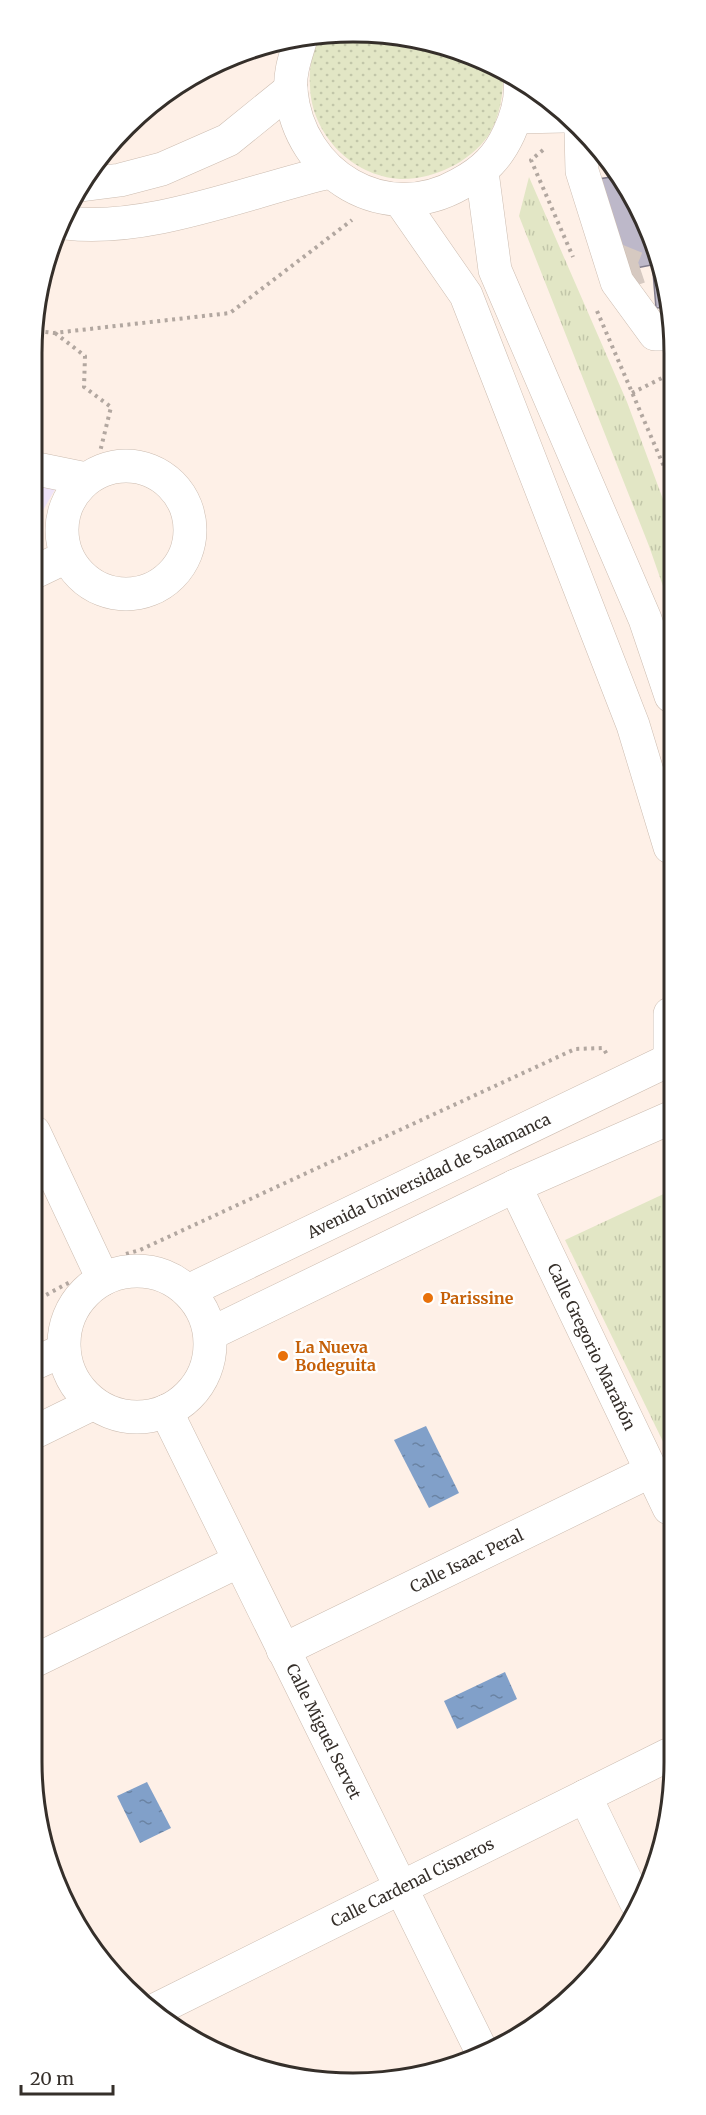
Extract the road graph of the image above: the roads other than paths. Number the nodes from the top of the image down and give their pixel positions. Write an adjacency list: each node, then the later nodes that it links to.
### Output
1 (298, 47): 2 (main road)
2 (291, 89): 7 (main road); 9 (main road)
3 (521, 91): 4 (main road)
4 (517, 117): 5 (main road); 8 (main road)
5 (562, 123)
6 (574, 134): 12 (main road)
7 (330, 172): 10 (main road); 11 (main road)
8 (482, 172): 10 (main road); 17 (main road)
9 (92, 184)
10 (391, 199): 18 (main road)
11 (70, 223)
12 (663, 334)
13 (42, 471): 14 (main road)
14 (90, 476): 15 (main road); 15 (main road)
15 (66, 556): 16 (main road)
16 (42, 568)
17 (664, 675)
18 (664, 827)
19 (664, 1064): 24 (main road, Avenida Universidad de Salamanca)
20 (664, 1121): 22 (main road)
21 (42, 1149): 23 (main road)
22 (514, 1186): 25 (main road); 31 (main road, Calle Gregorio Marañón)
23 (99, 1270): 24 (main road); 26 (main road)
24 (188, 1291): 25 (main road)
25 (210, 1334): 29 (main road)
26 (64, 1350): 27 (main road); 28 (main road)
27 (42, 1360)
28 (92, 1404): 29 (main road); 30 (main road)
29 (166, 1411): 33 (main road, Calle Miguel Servet)
30 (42, 1428)
31 (651, 1471): 32 (main road, Calle Gregorio Marañón); 34 (main road, Calle Isaac Peral)
32 (664, 1498)
33 (239, 1561): 34 (main road, Calle Miguel Servet); 35 (main road)
34 (283, 1650): 38 (main road, Calle Miguel Servet)
35 (42, 1657)
36 (664, 1757): 37 (main road, Calle Cardenal Cisneros)
37 (585, 1796): 38 (main road, Calle Cardenal Cisneros); 39 (main road)
38 (400, 1888): 40 (main road, Calle Cardenal Cisneros); 41 (main road, Calle Miguel Servet)
39 (633, 1897)
40 (161, 2007)
41 (479, 2046)

